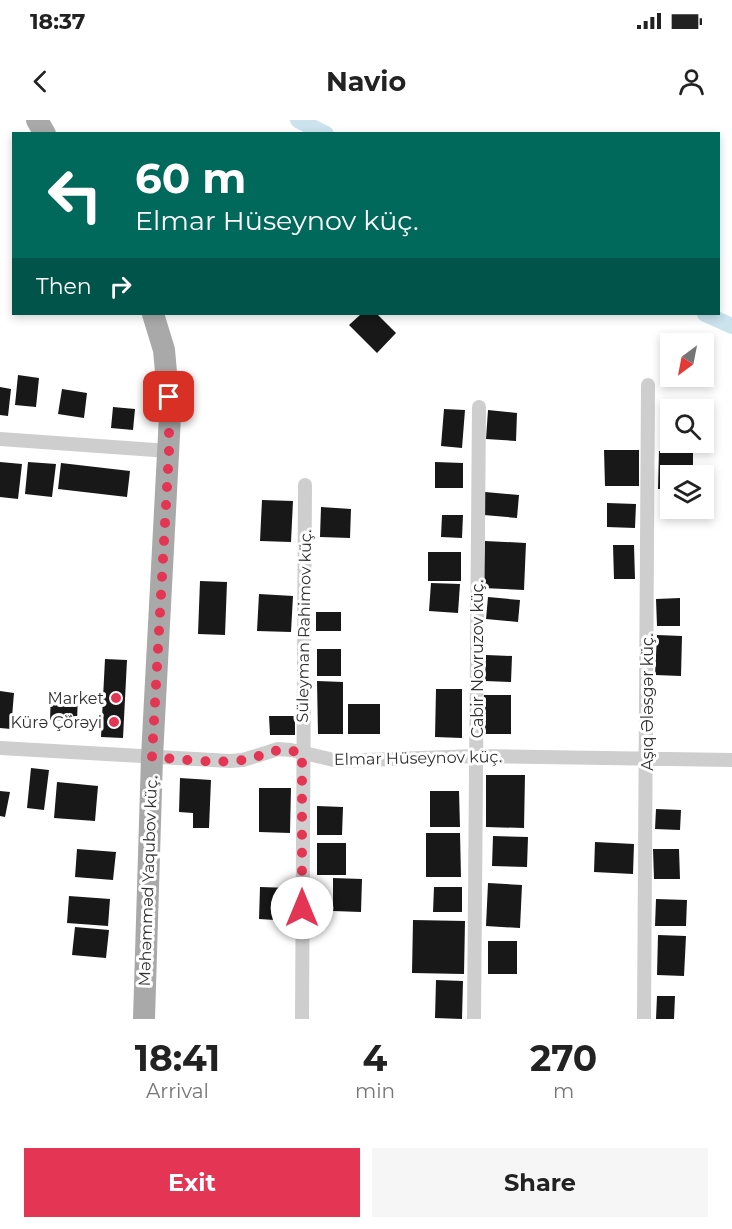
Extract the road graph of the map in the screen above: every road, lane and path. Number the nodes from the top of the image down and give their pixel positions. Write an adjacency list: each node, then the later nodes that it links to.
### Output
1 (153, 315): 5 (main road, Məhəmməd Yaqubov küç.)
2 (648, 385): 11 (street, Aşıq Ələsgər küç.)
3 (479, 408): 9 (street, Cabir Novruzov küç.)
4 (0, 439): 5 (street)
5 (169, 451): 10 (main road, Məhəmməd Yaqubov küç.)
6 (305, 485): 8 (street, Süleyman Rahimov küç.)
7 (0, 748): 10 (street, Elmar Hüseynov küç.)
8 (302, 753): 9 (street, Elmar Hüseynov küç.); 10 (street, Elmar Hüseynov küç.); 14 (street, Süleyman Rahimov küç.)
9 (476, 756): 11 (street, Elmar Hüseynov küç.); 15 (street, Cabir Novruzov küç.)
10 (152, 757): 13 (main road, Məhəmməd Yaqubov küç.)
11 (647, 758): 12 (street, Elmar Hüseynov küç.); 16 (street, Aşıq Ələsgər küç.)
12 (732, 760)
13 (144, 1019)
14 (302, 1019)
15 (474, 1019)
16 (644, 1019)

